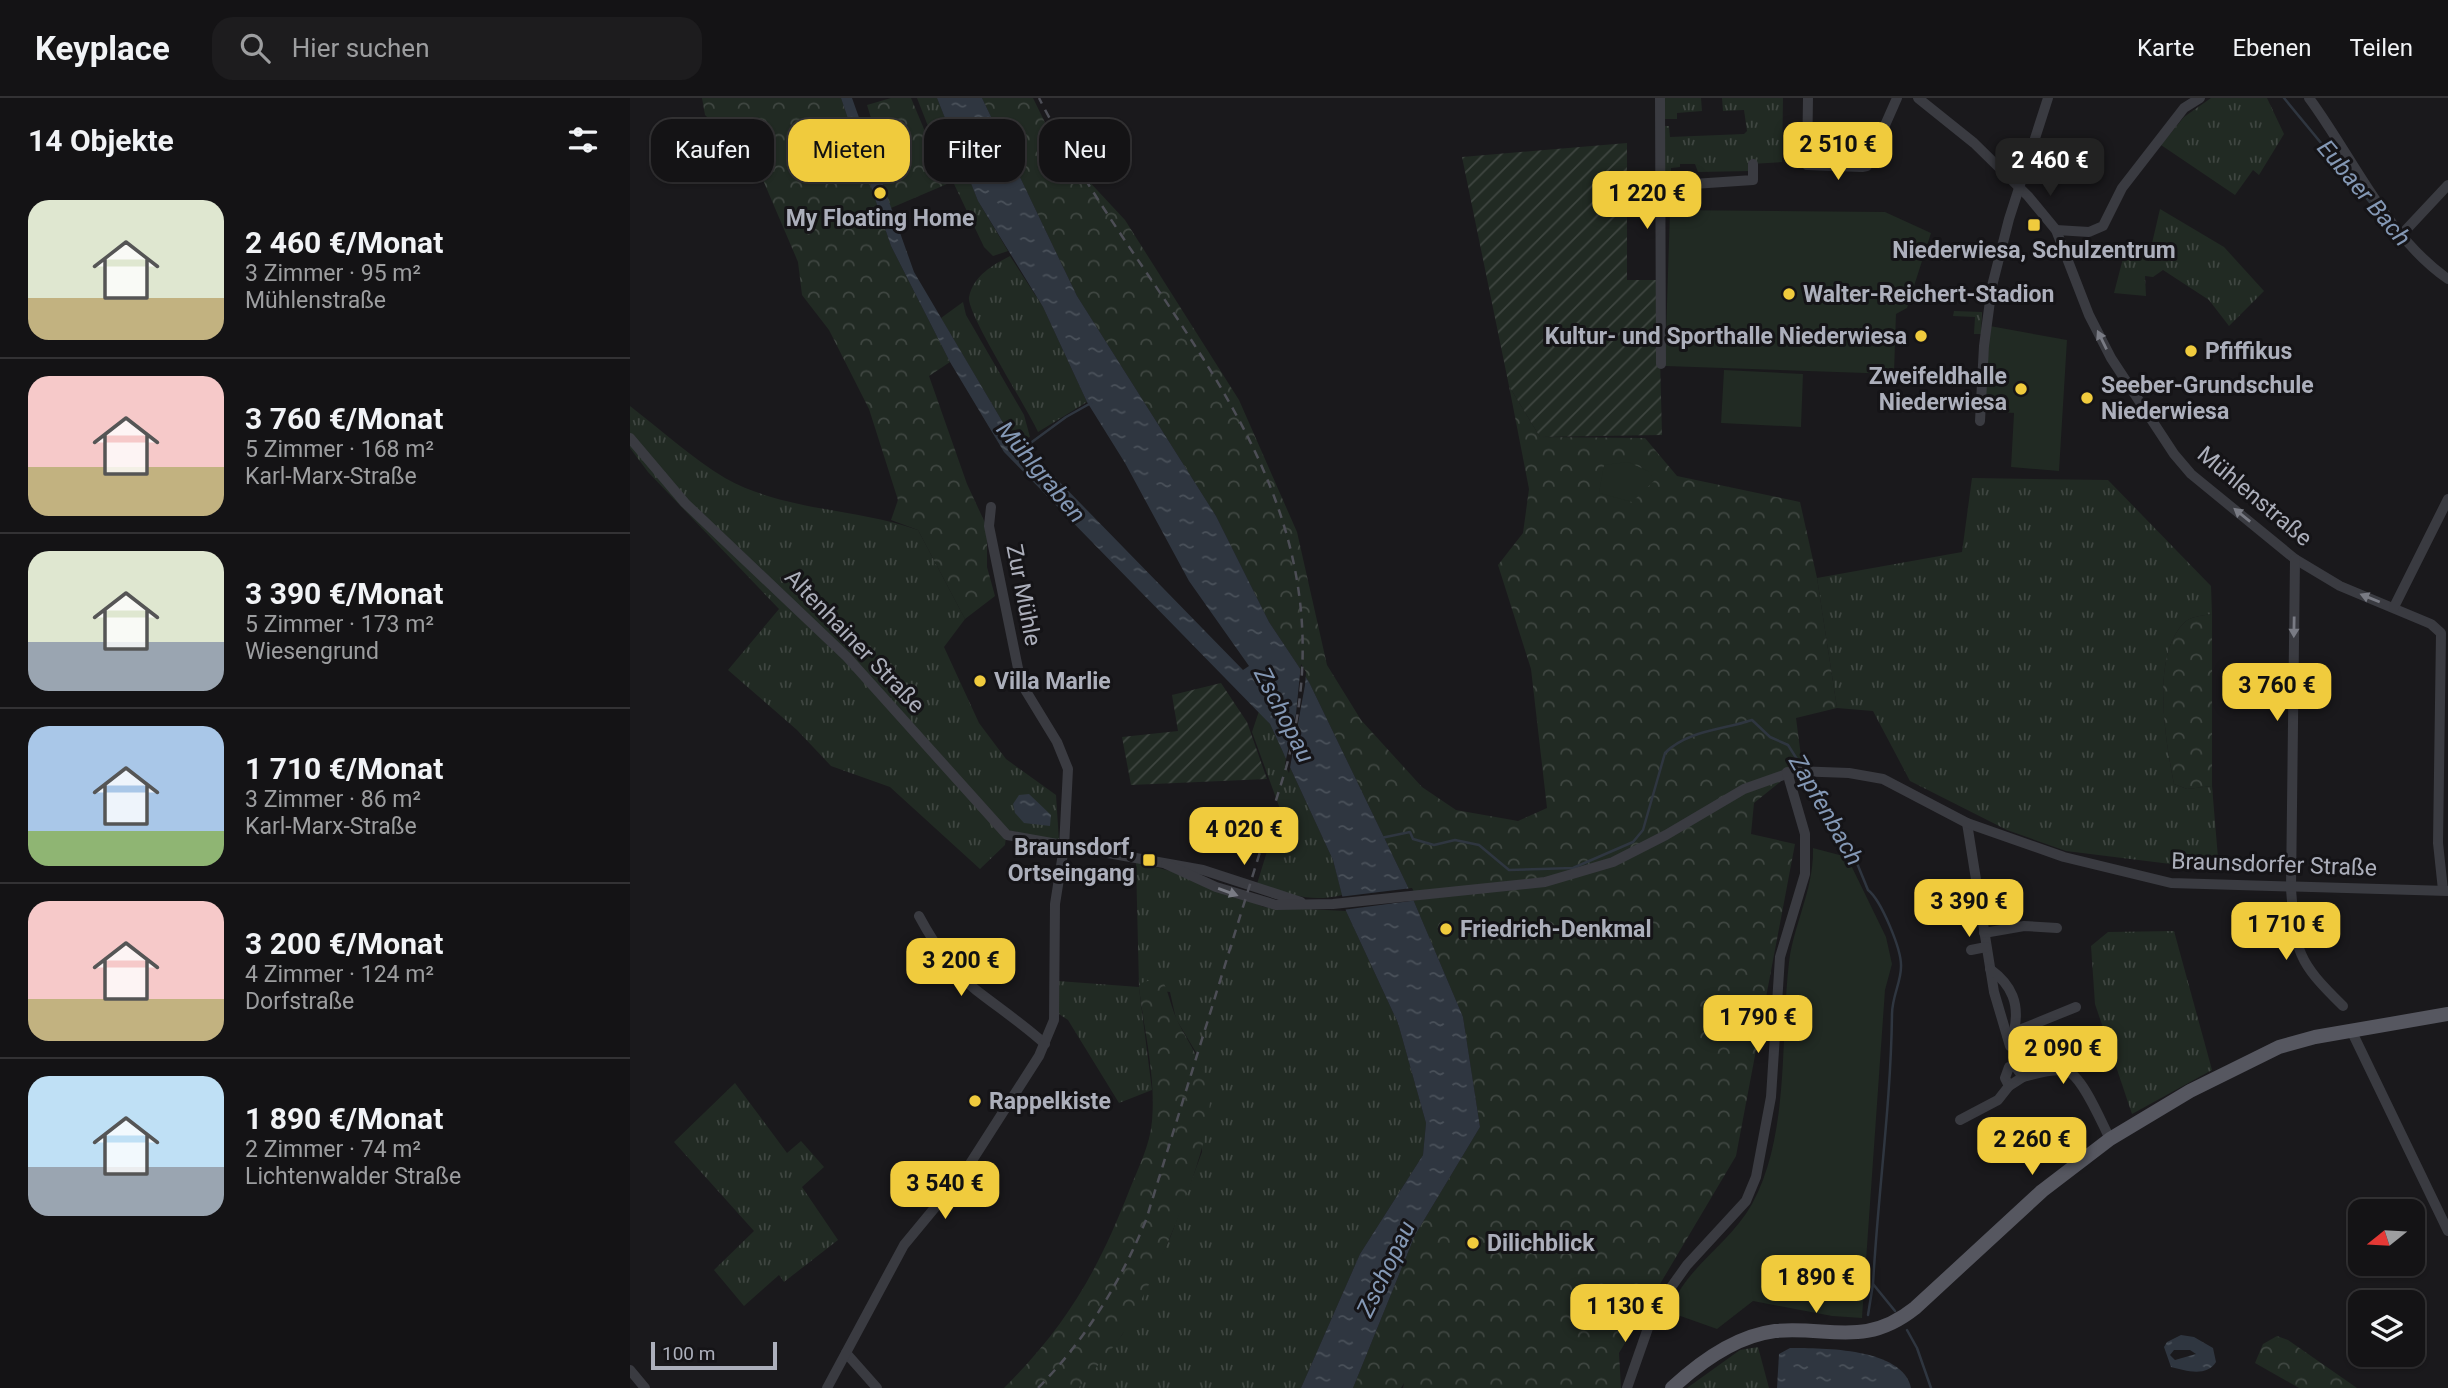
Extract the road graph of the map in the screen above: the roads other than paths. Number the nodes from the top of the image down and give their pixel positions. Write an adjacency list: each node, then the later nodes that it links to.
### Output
1 (1660, 98): 10 (street)
2 (1808, 98): 3 (street)
3 (1897, 98)
4 (1918, 98): 11 (street, Mühlenstraße)
5 (2048, 98): 11 (street)
6 (2200, 98): 12 (street)
7 (2309, 98): 13 (street)
8 (1753, 164): 10 (street)
9 (2448, 185): 13 (street)
10 (1662, 186): 15 (street)
11 (2019, 189): 12 (street, Mühlenstraße); 16 (street)
12 (2056, 230): 20 (street, Mühlenstraße, one-way to 12)
13 (2403, 233): 14 (street)
14 (2448, 279)
15 (1661, 364)
16 (1980, 421)
17 (630, 438): 25 (street, Altenhainer Straße)
18 (2448, 499): 21 (street)
19 (991, 507): 25 (street, Zur Mühle)
20 (2295, 559): 21 (street, Mühlenstraße, one-way to 20); 26 (street, one-way to 26)
21 (2395, 607): 22 (street, Mühlenstraße)
22 (2444, 630): 27 (street, Mühlenstraße)
23 (1791, 771): 24 (street, Braunsdorfer Straße); 25 (street, Braunsdorfer Straße); 48 (street)
24 (1967, 823): 26 (street, Braunsdorfer Straße); 30 (street)
25 (1064, 847): 39 (street, Zur Mühle)
26 (2291, 889): 27 (street, Braunsdorfer Straße); 34 (street)
27 (2446, 891)
28 (919, 916): 39 (street)
29 (2057, 928): 30 (street)
30 (1984, 933): 31 (street)
31 (1986, 947): 32 (street); 33 (street)
32 (1971, 950)
33 (1990, 970): 38 (street); 38 (street)
34 (2343, 1006)
35 (2076, 1007): 38 (street)
36 (2448, 1014): 37 (main road)
37 (2351, 1030): 41 (main road); 42 (street)
38 (2011, 1038)
39 (1045, 1044): 43 (street, Zur Mühle)
40 (1960, 1120): 41 (street)
41 (2110, 1139): 49 (main road)
42 (2448, 1231)
43 (846, 1353): 46 (street, Zur Mühle); 47 (street)
44 (630, 1370): 45 (street)
45 (645, 1388)
46 (827, 1388)
47 (877, 1388)
48 (1627, 1388)
49 (1672, 1388)

